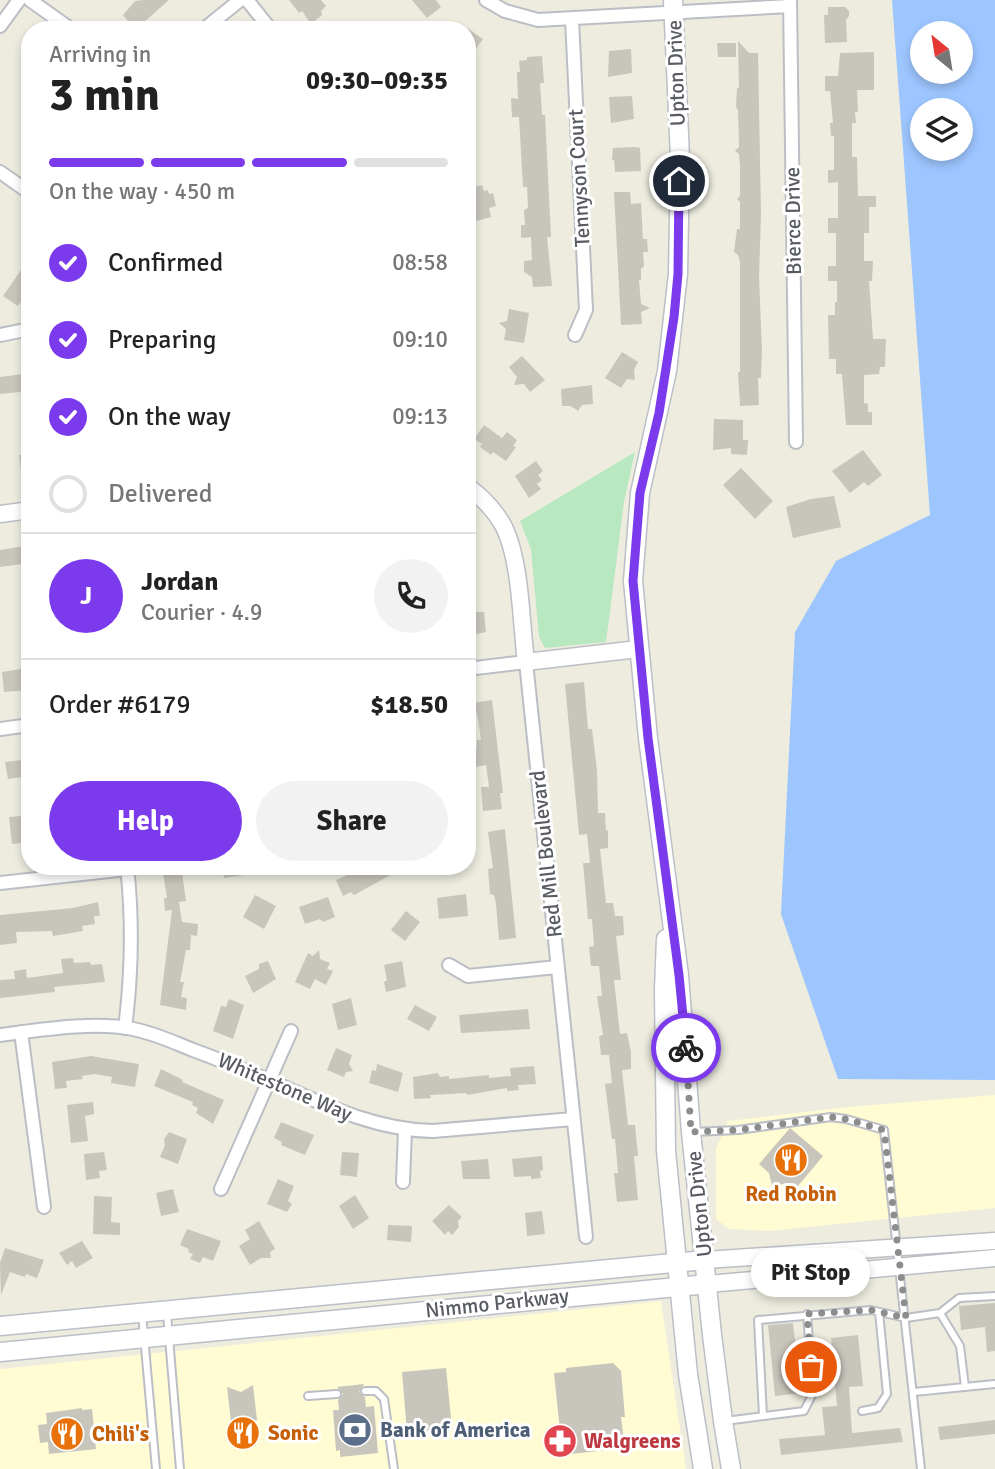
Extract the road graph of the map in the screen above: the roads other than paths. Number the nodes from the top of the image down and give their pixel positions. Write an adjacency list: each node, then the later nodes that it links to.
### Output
1 (19, 0): 12 (street)
2 (30, 0): 9 (street)
3 (240, 0): 10 (street)
4 (247, 0): 11 (street)
5 (486, 0): 8 (street)
6 (790, 3): 7 (street); 18 (street, Bierce Drive)
7 (674, 6): 8 (street); 22 (main road, Upton Drive)
8 (572, 19): 17 (street, Tennyson Court)
9 (59, 21)
10 (214, 21)
11 (264, 21)
12 (0, 26)
13 (0, 173): 14 (street)
14 (21, 187)
15 (21, 331): 16 (street)
16 (0, 335)
17 (575, 335)
18 (796, 442)
19 (476, 494): 23 (street, Red Mill Boulevard)
20 (21, 511): 21 (street)
21 (0, 514)
22 (638, 649): 23 (street); 30 (main road, Upton Drive)
23 (526, 662): 24 (street); 32 (street, Red Mill Boulevard)
24 (476, 669)
25 (21, 726): 26 (street)
26 (0, 729)
27 (64, 875): 29 (street)
28 (127, 875): 33 (street)
29 (0, 883)
30 (667, 897): 40 (main road, Upton Drive); 49 (main road, Upton Drive)
31 (449, 965): 32 (street)
32 (557, 967): 38 (street, Red Mill Boulevard)
33 (125, 1028): 35 (street, Whitestone Way); 37 (street, Whitestone Way)
34 (291, 1031): 37 (street)
35 (21, 1032): 36 (street, Whitestone Way); 43 (street)
36 (0, 1035)
37 (268, 1080): 39 (street, Whitestone Way); 42 (street)
38 (573, 1119): 39 (street, Whitestone Way); 44 (street, Red Mill Boulevard)
39 (405, 1130): 41 (street)
40 (691, 1132): 46 (lane); 48 (main road, Upton Drive)
41 (403, 1182)
42 (221, 1189)
43 (44, 1207)
44 (586, 1237)
45 (995, 1241): 46 (street, Nimmo Parkway)
46 (897, 1247): 48 (street, Nimmo Parkway); 50 (lane)
47 (995, 1258): 50 (street, Nimmo Parkway)
48 (705, 1260): 49 (main road, Nimmo Parkway); 51 (main road, Upton Drive)
49 (677, 1262): 52 (main road, Upton Drive); 54 (main road, Nimmo Parkway)
50 (900, 1266): 51 (street, Nimmo Parkway); 59 (lane)
51 (708, 1284): 52 (main road, Nimmo Parkway); 72 (main road, Upton Drive)
52 (679, 1286): 61 (main road, Nimmo Parkway); 76 (main road, Upton Drive)
53 (995, 1296): 57 (lane)
54 (167, 1310): 55 (main road, Nimmo Parkway); 61 (lane)
55 (142, 1312): 60 (main road, Nimmo Parkway); 62 (lane)
56 (879, 1312): 58 (lane); 59 (lane); 70 (lane)
57 (940, 1313): 59 (lane); 65 (lane)
58 (807, 1314): 71 (lane); 71 (lane)
59 (906, 1318): 67 (lane)
60 (0, 1326)
61 (169, 1336): 62 (main road, Nimmo Parkway); 74 (lane)
62 (144, 1339): 63 (main road, Nimmo Parkway); 73 (lane)
63 (0, 1352)
64 (995, 1384): 65 (lane)
65 (965, 1387): 67 (lane)
66 (365, 1391): 75 (lane)
67 (914, 1392): 78 (lane)
68 (337, 1394): 69 (lane)
69 (308, 1396)
70 (862, 1411)
71 (763, 1416): 72 (lane)
72 (723, 1421): 77 (main road, Upton Drive)
73 (156, 1469)
74 (180, 1469)
75 (394, 1469)
76 (704, 1469)
77 (731, 1469)
78 (922, 1469)

